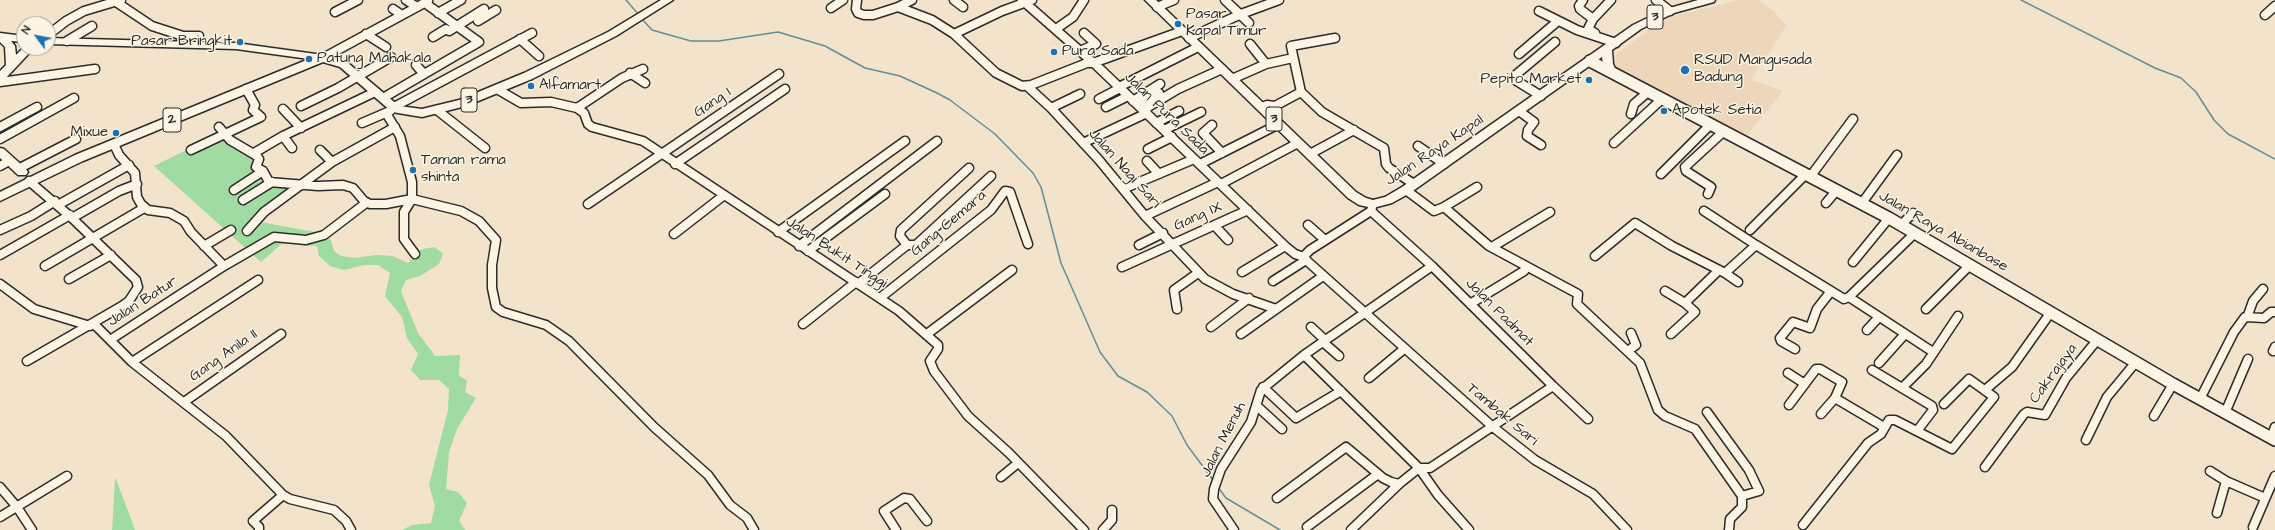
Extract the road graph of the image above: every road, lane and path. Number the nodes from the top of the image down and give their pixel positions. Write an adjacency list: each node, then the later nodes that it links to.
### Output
1 (406, 0): 24 (street)
2 (461, 0): 34 (street)
3 (668, 0): 97 (highway, 3)
4 (843, 0): 28 (street)
5 (857, 0): 25 (street)
6 (912, 0): 25 (street)
7 (954, 0): 26 (street)
8 (1032, 0): 20 (street)
9 (1084, 0): 46 (street)
10 (1174, 0): 21 (street)
11 (1226, 0): 35 (street)
12 (1279, 0): 35 (street)
13 (1583, 0): 39 (street)
14 (1611, 0): 39 (street)
15 (1656, 0): 32 (street)
16 (1710, 0): 32 (highway, Jalan Raya Kapal / 3)
17 (119, 1): 45 (street); 52 (street)
18 (357, 1): 23 (street); 33 (street)
19 (427, 2): 24 (street); 34 (street)
20 (1024, 2): 46 (street, Jalan Pura Sada); 50 (street)
21 (1153, 4): 51 (highway, 3)
22 (2275, 6): 37 (street)
23 (363, 7)
24 (417, 7): 36 (street)
25 (898, 7): 50 (street)
26 (963, 7)
27 (393, 8): 36 (street)
28 (832, 8)
29 (484, 9): 38 (street)
30 (496, 10): 38 (street)
31 (1539, 10): 40 (street)
32 (1670, 11): 60 (highway, Jalan Raya Kapal / 3)
33 (335, 12)
34 (438, 12): 44 (street)
35 (1241, 14): 41 (street); 51 (street)
36 (402, 15): 49 (street)
37 (2265, 15)
38 (475, 19): 42 (street); 44 (street)
39 (1592, 19): 60 (street)
40 (1558, 20): 60 (street); 68 (street)
41 (1249, 23)
42 (485, 25)
43 (92, 26): 59 (street)
44 (457, 26): 54 (street); 86 (street)
45 (56, 29)
46 (1056, 29): 66 (street, Jalan Pura Sada)
47 (532, 33): 57 (street)
48 (1084, 33): 66 (street)
49 (366, 34): 63 (street); 71 (street)
50 (954, 34): 94 (street)
51 (1186, 34): 64 (highway, 3); 75 (street)
52 (199, 36)
53 (1, 37): 55 (highway); 77 (highway)
54 (433, 37)
55 (16, 38)
56 (1335, 38): 73 (street)
57 (520, 39): 70 (street); 116 (street)
58 (56, 40): 59 (highway)
59 (67, 41): 67 (highway)
60 (1618, 41): 65 (highway, Jalan Raya Kapal / 3)
61 (1555, 42): 104 (street)
62 (1250, 44): 76 (street)
63 (386, 47)
64 (1198, 47): 83 (highway, 3); 95 (street)
65 (1607, 49): 74 (highway, Jalan Raya Kapal / 3); 85 (highway)
66 (1080, 51): 75 (street, Jalan Pura Sada)
67 (303, 54): 71 (highway, 3); 80 (highway)
68 (1519, 54)
69 (21, 56): 77 (highway)
70 (538, 56)
71 (323, 58): 80 (highway); 89 (highway, 3)
72 (391, 58): 89 (street)
73 (1290, 59): 76 (street); 102 (street)
74 (1590, 61): 85 (main road, Jalan Raya Abianbase); 104 (highway, Jalan Raya Kapal / 3)
75 (1093, 63): 94 (street); 95 (street, Jalan Pura Sada)
76 (1266, 64): 90 (street)
77 (11, 65): 79 (highway); 88 (highway)
78 (416, 65): 86 (street)
79 (0, 68)
80 (293, 68): 96 (highway, 2)
81 (95, 69): 91 (street)
82 (643, 69): 84 (street)
83 (1222, 69): 90 (highway, 3); 108 (street)
84 (630, 73): 92 (street); 113 (street)
85 (1612, 73): 99 (main road, Jalan Raya Abianbase)
86 (424, 74): 103 (street)
87 (779, 74): 155 (street, Gang I)
88 (0, 77)
89 (358, 77): 103 (highway, 3); 109 (street)
90 (1232, 79): 112 (highway, 3)
91 (0, 82)
92 (645, 83)
93 (1160, 84): 108 (street)
94 (1027, 86): 114 (street, Jalan Nagi Sari)
95 (1120, 88): 106 (street); 108 (street, Jalan Pura Sada)
96 (246, 89): 135 (street); 144 (highway, 2)
97 (497, 89): 113 (street); 117 (highway, 3)
98 (785, 89): 162 (street)
99 (1648, 92): 107 (main road, Jalan Raya Abianbase); 121 (street)
100 (1080, 94): 114 (street)
101 (1159, 94): 108 (street)
102 (1299, 94): 112 (street); 133 (street)
103 (379, 95): 116 (highway, 3); 131 (street)
104 (1541, 96): 119 (highway, Jalan Raya Kapal / 3)
105 (74, 98): 138 (street)
106 (1099, 99)
107 (1662, 99): 127 (main road, Jalan Raya Abianbase); 145 (street)
108 (1138, 105): 111 (street); 123 (street, Jalan Pura Sada); 142 (street)
109 (301, 106)
110 (37, 107): 128 (street)
111 (1106, 107)
112 (1262, 107): 125 (highway, 3)
113 (577, 108): 155 (street, Jalan Bukit Tinggi)
114 (1051, 108): 142 (street, Jalan Nagi Sari)
115 (283, 109): 131 (street)
116 (391, 110): 117 (highway, 3); 124 (street); 130 (street)
117 (437, 110): 149 (street)
118 (1179, 111): 123 (street)
119 (1519, 111): 147 (street); 163 (highway, Jalan Raya Kapal / 3)
120 (1201, 112): 132 (street)
121 (1631, 114)
122 (1853, 119): 172 (street)
123 (1156, 122): 132 (street, Jalan Pura Sada)
124 (362, 123)
125 (1279, 124): 143 (highway, 3); 154 (street)
126 (1212, 125): 154 (street)
127 (1710, 125): 134 (main road, Jalan Raya Abianbase); 170 (street)
128 (0, 127)
129 (219, 127): 135 (street)
130 (395, 127): 160 (street); 186 (street)
131 (301, 128): 136 (street)
132 (1164, 130): 137 (street, Jalan Pura Sada)
133 (1352, 130): 156 (street); 177 (street)
134 (1723, 132): 172 (main road, Jalan Raya Abianbase); 183 (street)
135 (225, 135): 151 (street); 153 (street)
136 (283, 136): 148 (street); 153 (street)
137 (1172, 137): 150 (street); 161 (street, Jalan Pura Sada)
138 (0, 139)
139 (76, 139): 168 (street)
140 (905, 141): 211 (street)
141 (937, 141): 224 (street)
142 (1083, 143): 179 (street, Jalan Nagi Sari)
143 (1298, 143): 156 (highway, 3); 174 (street)
144 (114, 144): 164 (street); 168 (highway, 2)
145 (1614, 144)
146 (1418, 146): 163 (street)
147 (1541, 146)
148 (292, 148)
149 (485, 148)
150 (1148, 149)
151 (192, 150)
152 (320, 150): 160 (street)
153 (254, 153): 166 (street)
154 (1222, 153): 161 (street)
155 (661, 154): 162 (street, Jalan Bukit Tinggi); 192 (street, Gang I)
156 (1310, 154): 194 (highway, 3)
157 (1897, 155): 191 (street)
158 (6, 159): 168 (highway)
159 (1147, 161): 169 (street)
160 (332, 162): 176 (street)
161 (1197, 162): 169 (street); 174 (street, Jalan Pura Sada)
162 (675, 164): 184 (street, Jalan Bukit Tinggi)
163 (1444, 164): 177 (highway, Jalan Raya Kapal / 3)
164 (129, 165): 175 (street); 188 (street)
165 (969, 168): 220 (street)
166 (262, 171): 173 (street); 180 (street)
167 (1238, 172): 174 (street)
168 (23, 174): 185 (highway); 188 (street)
169 (1159, 174): 179 (street)
170 (1661, 174)
171 (991, 176): 220 (street)
172 (1808, 176): 181 (main road, Jalan Raya Abianbase); 209 (street)
173 (272, 182): 176 (street); 187 (street)
174 (1221, 182): 196 (street, Jalan Pura Sada); 200 (street)
175 (137, 184): 193 (street); 201 (street)
176 (302, 185): 189 (street); 210 (street)
177 (1410, 187): 194 (highway, Jalan Raya Kapal / 3); 195 (street)
178 (1478, 187): 195 (street)
179 (1123, 189): 200 (street, Jalan Nagi Sari)
180 (234, 190)
181 (1837, 190): 190 (street); 191 (main road, Jalan Raya Abianbase)
182 (885, 194): 227 (street)
183 (1708, 194)
184 (723, 196): 211 (street, Jalan Bukit Tinggi); 214 (street)
185 (0, 197)
186 (412, 199): 189 (street); 228 (street); 348 (street)
187 (243, 200)
188 (56, 203): 201 (street); 207 (street)
189 (366, 203): 236 (street, Jalan Batur)
190 (1826, 203)
191 (1862, 203): 202 (main road, Jalan Raya Abianbase)
192 (588, 204)
193 (144, 208): 215 (street); 223 (street)
194 (1372, 208): 217 (street); 237 (street, Jalan Padmat)
195 (1441, 209): 226 (street)
196 (1246, 211): 203 (street, Gang IX); 206 (street, Gang IX); 225 (street, Jalan Pura Sada)
197 (1704, 211): 222 (street)
198 (1550, 212): 226 (street)
199 (1913, 213): 205 (street)
200 (1145, 216): 212 (street, Jalan Nagi Sari)
201 (71, 217): 215 (street); 229 (street)
202 (1889, 218): 205 (main road, Jalan Raya Abianbase); 233 (street)
203 (1222, 220)
204 (1308, 225): 217 (street)
205 (1901, 225): 213 (main road, Jalan Raya Abianbase)
206 (1215, 226): 216 (street); 219 (street, Gang IX)
207 (0, 230)
208 (231, 230): 223 (street)
209 (1750, 230)
210 (247, 231)
211 (778, 232): 224 (street, Jalan Bukit Tinggi)
212 (1163, 233): 219 (street, Jalan Nagi Sari); 221 (street)
213 (1915, 233): 234 (main road, Jalan Raya Abianbase); 254 (street)
214 (674, 234)
215 (93, 238): 230 (street); 235 (street)
216 (1228, 240)
217 (1325, 240): 232 (street)
218 (1028, 244): 255 (street, Gang Cemara)
219 (1173, 244): 238 (street, Gang IX); 243 (street, Jalan Nagi Sari)
220 (907, 245): 249 (street)
221 (1139, 245)
222 (1756, 245): 242 (street); 253 (street)
223 (204, 246): 236 (street)
224 (800, 246): 227 (street, Jalan Bukit Tinggi)
225 (1285, 246): 232 (street, Jalan Pura Sada); 241 (street)
226 (1492, 247): 282 (street)
227 (808, 251): 249 (street, Jalan Bukit Tinggi)
228 (415, 254)
229 (0, 255)
230 (111, 255): 245 (street); 269 (street)
231 (1596, 256): 242 (street)
232 (1305, 259): 244 (street, Jalan Pura Sada); 247 (street)
233 (1853, 262)
234 (1970, 265): 261 (street); 262 (main road, Jalan Raya Abianbase)
235 (45, 266)
236 (224, 266): 280 (street, Jalan Batur)
237 (1432, 266): 258 (street, Jalan Padmat); 264 (street)
238 (1122, 267)
239 (1012, 270): 275 (street)
240 (1524, 271): 258 (street)
241 (1242, 272)
242 (1722, 272): 248 (street); 257 (street)
243 (1198, 273): 256 (street, Jalan Nagi Sari); 259 (street)
244 (1323, 276): 260 (street); 264 (street, Tambak Sari)
245 (69, 279)
246 (258, 280): 290 (street)
247 (1273, 281)
248 (1738, 282)
249 (857, 283): 255 (street, Jalan Bukit Tinggi); 268 (street)
250 (0, 284): 269 (street)
251 (2263, 289): 266 (street)
252 (1665, 291): 257 (street)
253 (1831, 291): 254 (street); 284 (street)
254 (1849, 297): 267 (street)
255 (880, 298): 275 (street, Jalan Bukit Tinggi)
256 (1249, 298): 260 (street, Jalan Nagi Sari); 270 (street)
257 (1685, 303): 277 (street)
258 (1470, 304): 298 (street, Jalan Padmat)
259 (1178, 309)
260 (1276, 309): 276 (street)
261 (1926, 309)
262 (2051, 312): 279 (main road, Jalan Raya Abianbase); 301 (street)
263 (2275, 312): 266 (street)
264 (1364, 313): 281 (street); 283 (street, Tambak Sari)
265 (1958, 316): 285 (street)
266 (2248, 316): 304 (street)
267 (1879, 317): 272 (street); 278 (street)
268 (803, 324)
269 (92, 325): 280 (street); 289 (street)
270 (1211, 327)
271 (1311, 327): 281 (street)
272 (1867, 330)
273 (1631, 333): 282 (street)
274 (281, 334): 305 (street, Gang Anila II)
275 (927, 334): 321 (street, Jalan Bukit Tinggi)
276 (1241, 334)
277 (1671, 334)
278 (1905, 334): 285 (street); 292 (street)
279 (2098, 339): 291 (main road, Jalan Raya Abianbase); 322 (street, Cakrajaya)
280 (110, 340): 290 (street, Jalan Batur)
281 (1324, 341): 286 (street); 287 (street)
282 (1632, 348): 333 (street)
283 (1404, 349): 295 (street); 314 (street, Tambak Sari)
284 (1795, 349)
285 (1934, 352): 299 (street)
286 (1304, 356): 300 (street); 302 (street)
287 (1339, 356)
288 (2248, 359): 310 (street)
289 (27, 361)
290 (132, 362): 305 (street, Jalan Batur)
291 (2136, 362): 297 (main road, Jalan Raya Abianbase); 320 (street)
292 (1879, 363)
293 (1872, 370): 318 (street)
294 (1788, 373): 296 (street)
295 (1369, 378)
296 (1805, 384): 303 (street); 307 (street)
297 (2173, 384): 304 (main road, Jalan Raya Abianbase); 312 (street)
298 (1553, 386): 313 (street, Jalan Padmat); 314 (street)
299 (1904, 386)
300 (1263, 387): 302 (street); 308 (street, Jalan Menuh)
301 (1985, 390): 306 (street); 318 (street)
302 (1340, 391): 323 (street)
303 (1834, 398): 311 (street); 315 (street)
304 (2200, 399): 310 (main road, Jalan Raya Abianbase)
305 (184, 402): 332 (street, Jalan Batur)
306 (1944, 404)
307 (1789, 405)
308 (1258, 406): 317 (street); 352 (street, Jalan Menuh)
309 (1707, 412): 333 (street)
310 (2226, 413): 319 (main road, Jalan Raya Abianbase)
311 (1821, 414)
312 (2154, 416)
313 (1588, 419)
314 (1493, 427): 323 (street); 354 (street, Tambak Sari)
315 (1884, 427): 318 (street); 341 (street)
316 (2275, 427): 319 (street)
317 (1282, 429)
318 (1917, 431)
319 (2273, 439)
320 (2086, 440)
321 (1018, 462): 327 (street); 350 (street, Jalan Bukit Tinggi)
322 (1985, 467)
323 (1419, 468): 330 (street); 344 (street)
324 (2210, 471): 329 (street)
325 (1378, 474): 330 (street); 334 (street); 342 (street)
326 (67, 476): 336 (street)
327 (1001, 476)
328 (2275, 476): 335 (street)
329 (2226, 481): 335 (street); 338 (street)
330 (1400, 484): 353 (street)
331 (0, 487): 336 (street)
332 (284, 495): 346 (street); 347 (street, Jalan Batur)
333 (1746, 496): 355 (street)
334 (1277, 498)
335 (2265, 498): 343 (street)
336 (17, 506): 339 (street); 345 (street)
337 (1112, 510): 351 (street)
338 (2217, 513)
339 (0, 517)
340 (927, 522): 349 (street)
341 (1803, 525)
342 (1308, 527)
343 (2254, 527)
344 (1464, 529)
345 (32, 530)
346 (259, 530)
347 (351, 530)
348 (754, 530)
349 (896, 530)
350 (1084, 530)
351 (1103, 530)
352 (1234, 530)
353 (1351, 530)
354 (1627, 530)
355 (1729, 530)

